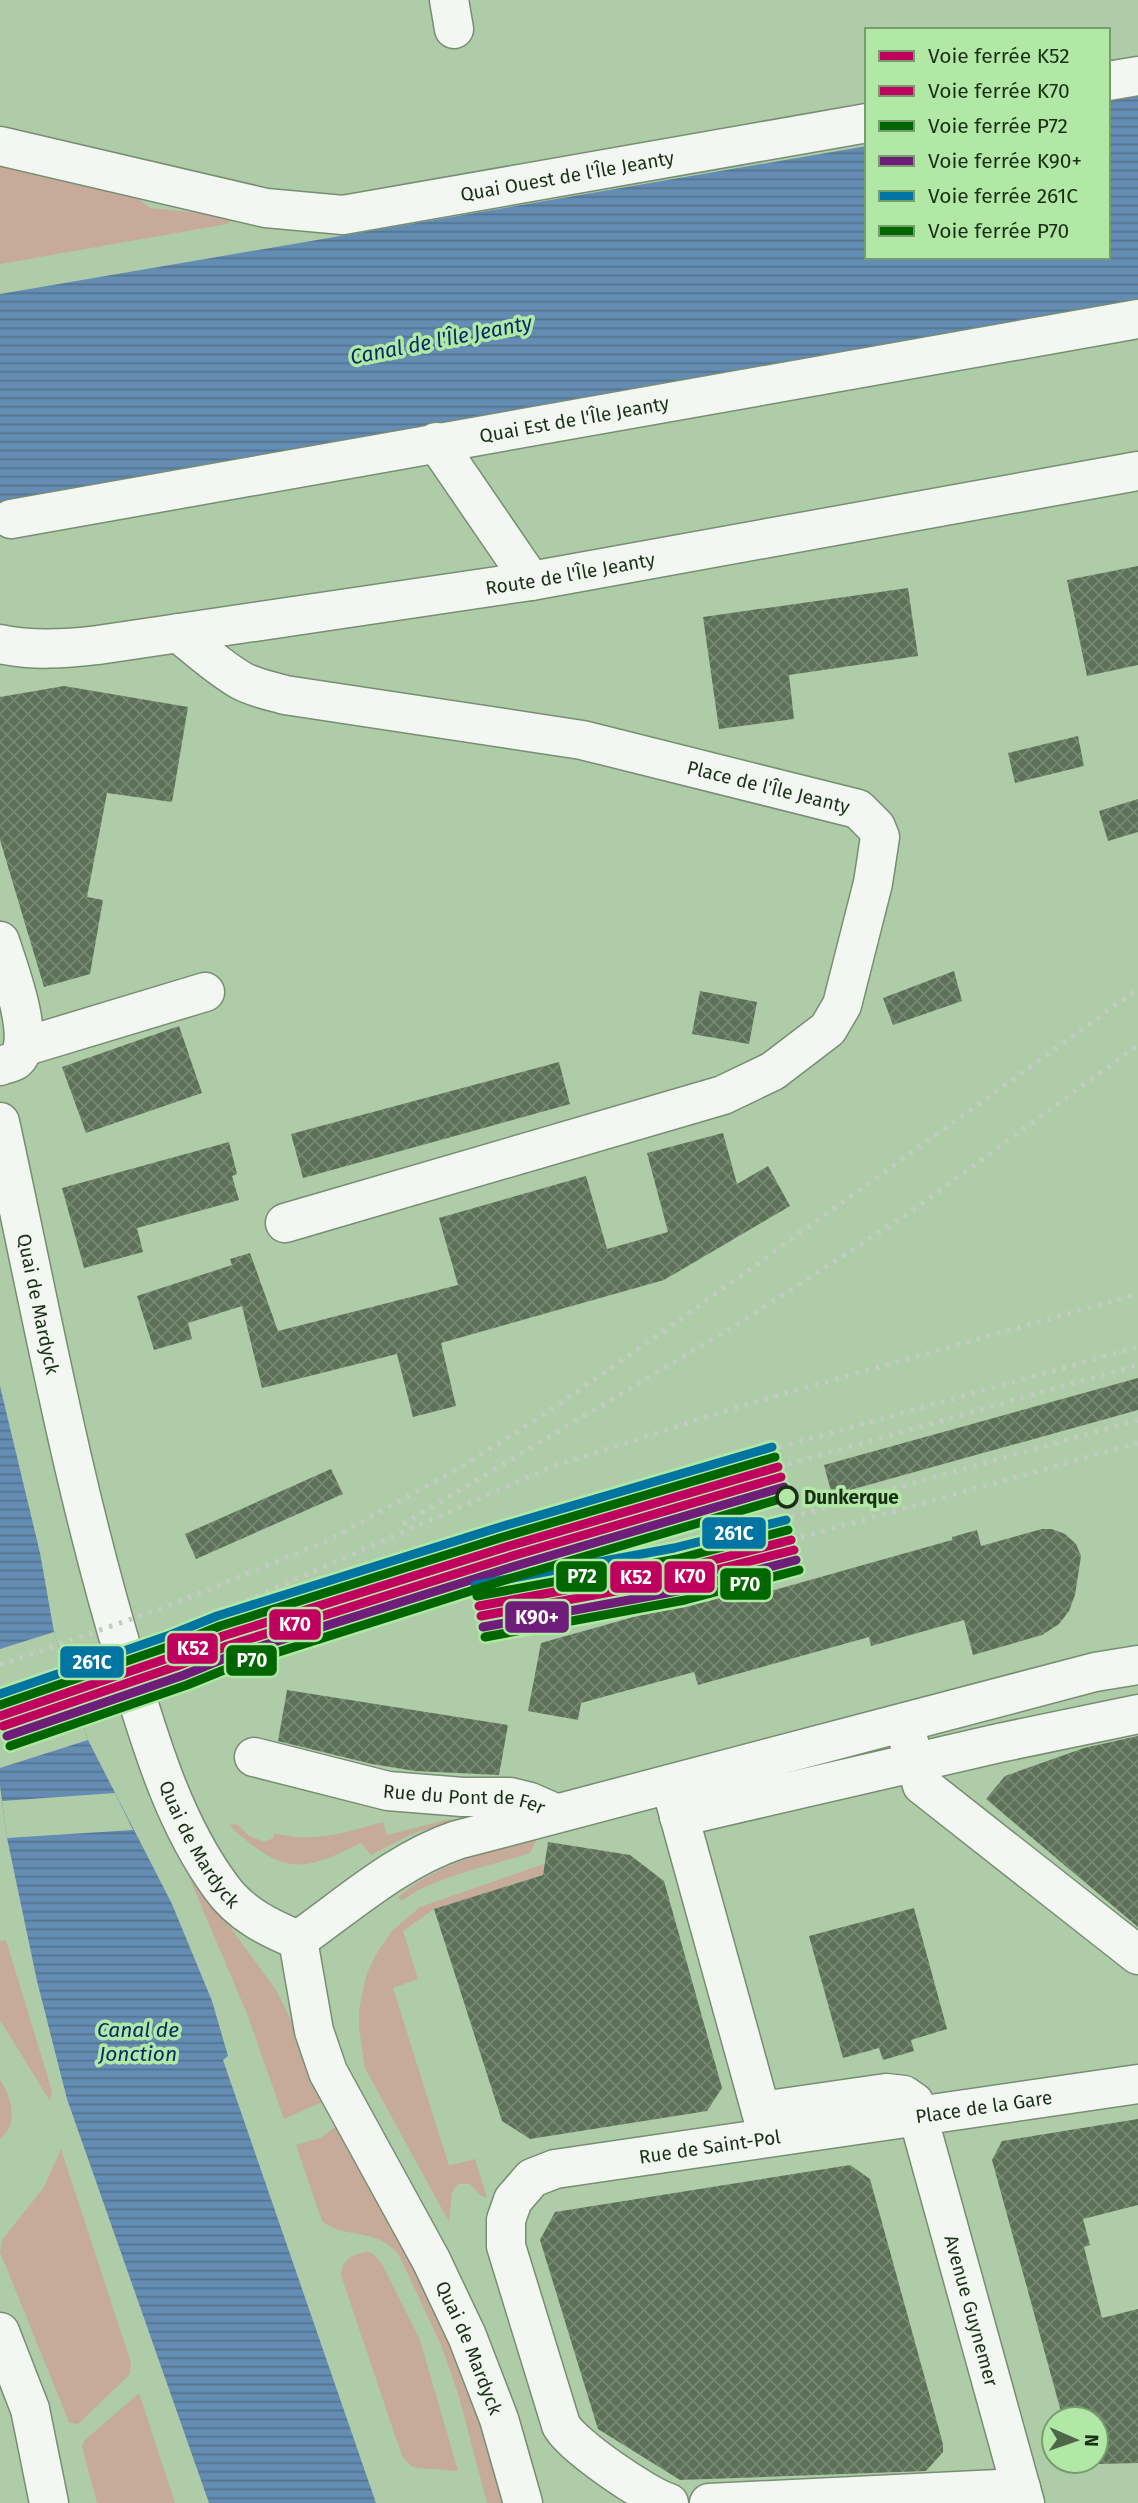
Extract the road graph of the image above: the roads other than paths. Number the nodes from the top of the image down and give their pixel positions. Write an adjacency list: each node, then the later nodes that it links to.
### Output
1 (1138, 76): 2 (street)
2 (1110, 81)
3 (865, 123): 4 (street, Quai Ouest de l'Île Jeanty)
4 (0, 146)
5 (1138, 319): 6 (street, Quai Est de l'Île Jeanty)
6 (436, 442): 8 (street, Quai Est de l'Île Jeanty); 9 (street)
7 (1138, 471): 9 (street, Route de l'Île Jeanty)
8 (11, 519)
9 (531, 581): 10 (street, Route de l'Île Jeanty)
10 (178, 633): 11 (street, Route de l'Île Jeanty); 16 (street, Place de l'Île Jeanty)
11 (0, 644)
12 (0, 941): 14 (street)
13 (205, 992): 14 (street)
14 (12, 1057)
15 (0, 1122): 25 (street, Quai de Mardyck)
16 (285, 1223)
17 (1138, 1653): 19 (street)
18 (1138, 1665): 19 (street)
19 (1095, 1672): 23 (street)
20 (1138, 1714): 21 (street)
21 (912, 1752): 23 (street); 26 (street)
22 (254, 1757): 24 (street, Rue du Pont de Fer)
23 (674, 1800): 24 (street); 29 (street)
24 (555, 1812): 25 (street, Rue du Pont de Fer)
25 (298, 1940): 33 (street, Quai de Mardyck)
26 (1138, 1955)
27 (1138, 2084): 28 (street, Place de la Gare)
28 (919, 2118): 29 (street, Rue de Saint-Pol); 31 (street, Avenue Guynemer)
29 (765, 2125): 34 (street, Rue de Saint-Pol)
30 (0, 2332): 32 (street)
31 (1023, 2495): 35 (street)
32 (49, 2503)
33 (523, 2503)
34 (669, 2503)
35 (709, 2503)

